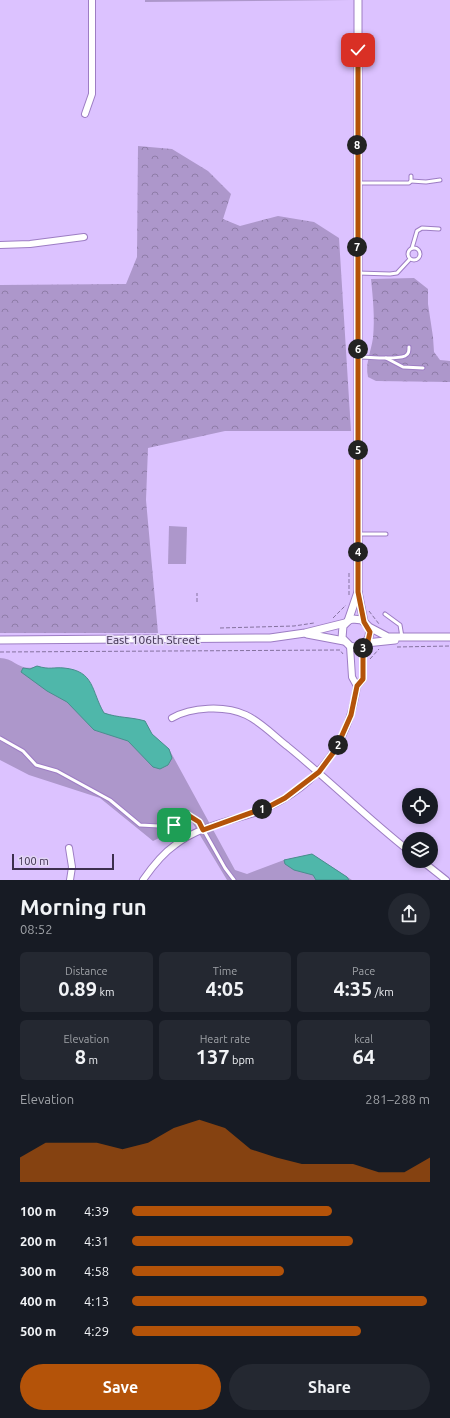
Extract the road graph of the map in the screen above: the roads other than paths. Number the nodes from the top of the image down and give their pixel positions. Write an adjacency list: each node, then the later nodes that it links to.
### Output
1 (92, 0): 3 (street)
2 (358, 0): 7 (street)
3 (84, 114)
4 (411, 176): 6 (lane)
5 (440, 180): 6 (lane)
6 (411, 181): 7 (lane)
7 (357, 183): 13 (street)
8 (439, 229): 11 (lane)
9 (84, 237): 10 (street)
10 (0, 245)
11 (412, 248): 12 (lane); 12 (lane)
12 (410, 259): 13 (lane)
13 (357, 273): 15 (street)
14 (409, 347): 16 (lane)
15 (358, 357): 16 (lane); 18 (street)
16 (384, 357): 17 (lane)
17 (423, 368)
18 (358, 534): 19 (lane); 20 (street)
19 (386, 534)
20 (358, 592): 22 (street); 23 (street)
21 (385, 614): 25 (lane)
22 (346, 622): 23 (street); 24 (street, East 106th Street); 29 (street)
23 (366, 625): 25 (street); 30 (street)
24 (305, 633): 28 (street, East 106th Street); 29 (street, East 106th Street)
25 (402, 637): 27 (street)
26 (450, 637): 27 (street)
27 (421, 638): 30 (street)
28 (0, 640)
29 (344, 641): 31 (street)
30 (364, 644): 31 (street); 32 (street)
31 (350, 646): 32 (street)
32 (357, 686): 35 (street)
33 (172, 718): 35 (street)
34 (0, 738): 36 (lane)
35 (319, 772): 36 (street); 37 (street)
36 (203, 830): 41 (street); 42 (lane)
37 (402, 845)
38 (69, 848): 40 (street)
39 (431, 868): 43 (street)
40 (70, 880)
41 (142, 880)
42 (234, 880)
43 (446, 880)

